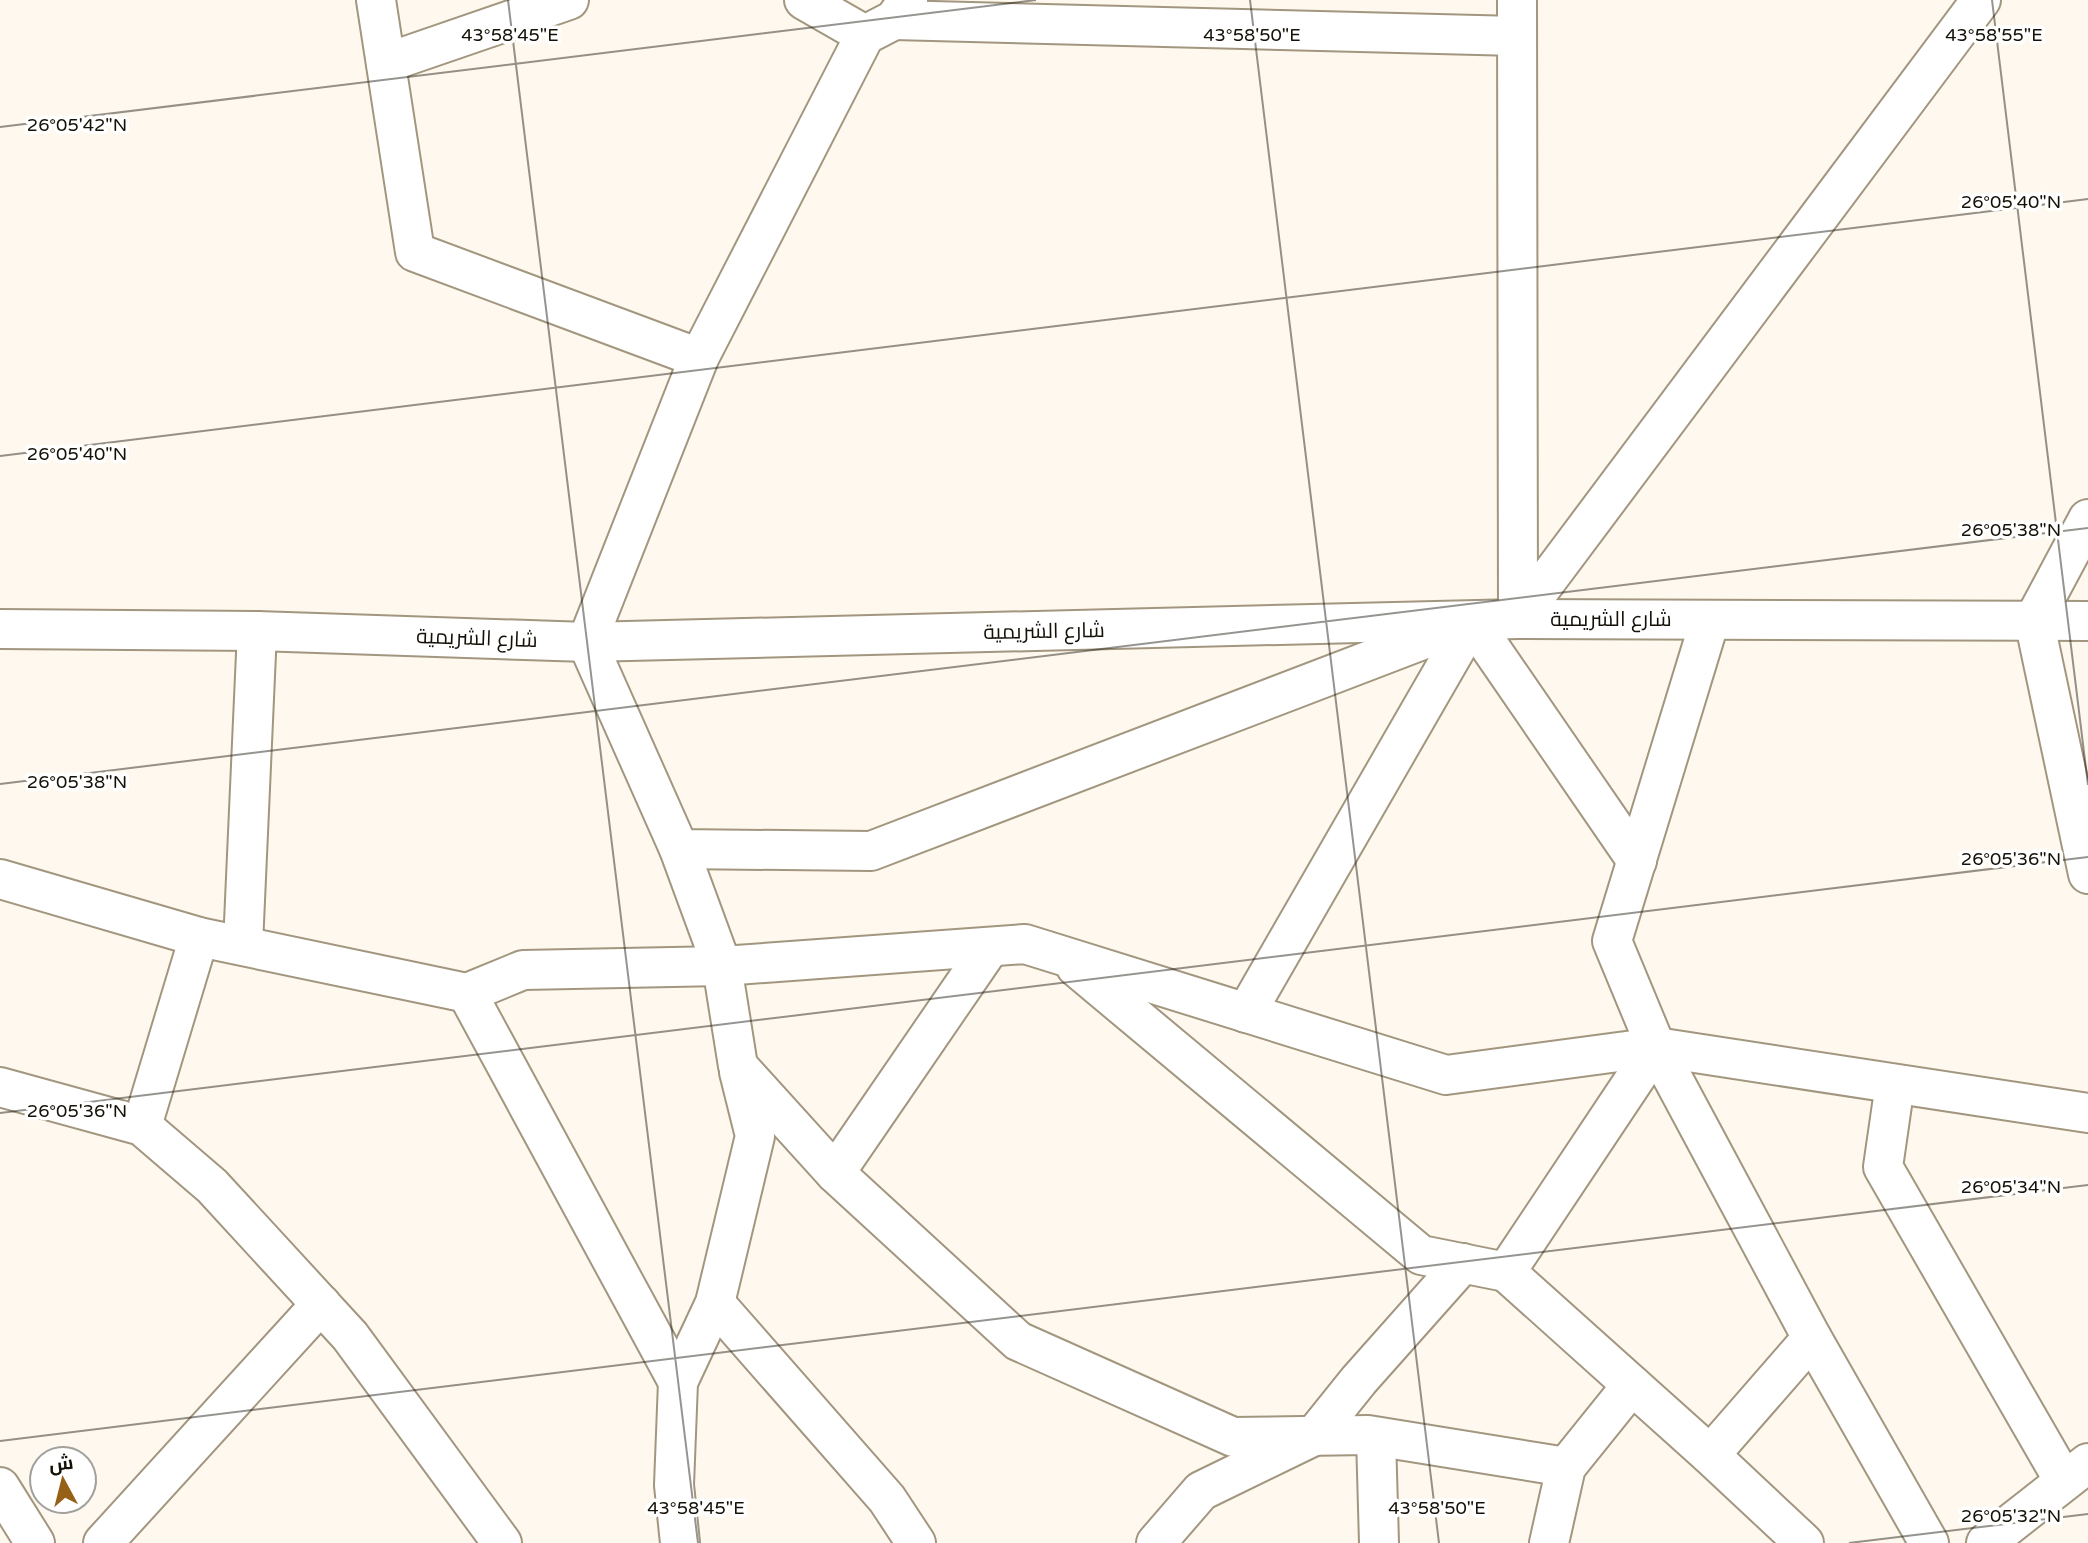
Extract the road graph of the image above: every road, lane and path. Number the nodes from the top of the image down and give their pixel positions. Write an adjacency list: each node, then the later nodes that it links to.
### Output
1 (376, 0): 7 (street)
2 (569, 0): 7 (street)
3 (804, 0): 5 (street)
4 (1981, 0): 10 (street)
5 (889, 18): 6 (street); 8 (street)
6 (1517, 18): 10 (street)
7 (386, 63): 8 (street)
8 (699, 358): 17 (street)
9 (2088, 519): 12 (street)
10 (1518, 619): 11 (street, شارع الشريمية); 13 (street, شارع الشريمية)
11 (1710, 620): 12 (street, شارع الشريمية); 19 (street)
12 (2034, 620): 14 (street, شارع الشريمية); 20 (street)
13 (1472, 621): 17 (street, شارع الشريمية); 18 (street); 19 (street); 28 (street)
14 (2088, 621)
15 (257, 631): 16 (street, شارع الشريمية); 17 (street, شارع الشريمية); 23 (street)
16 (4, 636)
17 (587, 642): 18 (street)
18 (679, 849): 26 (street)
19 (1637, 861): 29 (street)
20 (2088, 874)
21 (0, 878): 22 (street)
22 (199, 937): 23 (street); 34 (street)
23 (243, 945): 27 (street)
24 (990, 947): 25 (street); 26 (street); 35 (street)
25 (1062, 956): 28 (street); 36 (street)
26 (722, 966): 27 (street); 30 (street)
27 (467, 993): 41 (street)
28 (1246, 1013): 29 (street)
29 (1656, 1047): 31 (street); 37 (street); 40 (street)
30 (738, 1066): 35 (street); 38 (street)
31 (1895, 1084): 33 (street); 47 (street)
32 (0, 1087): 34 (street)
33 (2088, 1113)
34 (142, 1126): 39 (street)
35 (835, 1173): 43 (street)
36 (1463, 1264): 37 (street); 43 (street)
37 (1506, 1272): 42 (street)
38 (715, 1303): 41 (street); 53 (street)
39 (321, 1304): 50 (street); 51 (street)
40 (1812, 1338): 45 (street); 58 (street)
41 (678, 1382): 52 (street)
42 (1632, 1385): 45 (street); 46 (street)
43 (1314, 1436): 44 (street); 54 (street)
44 (1376, 1437): 46 (street); 55 (street)
45 (1710, 1455): 57 (street)
46 (1566, 1467): 56 (street)
47 (2076, 1472): 59 (street)
48 (0, 1487): 49 (street)
49 (35, 1543)
50 (103, 1543)
51 (502, 1543)
52 (680, 1543)
53 (916, 1543)
54 (1156, 1543)
55 (1380, 1543)
56 (1549, 1543)
57 (1804, 1543)
58 (1929, 1543)
59 (1986, 1543)

